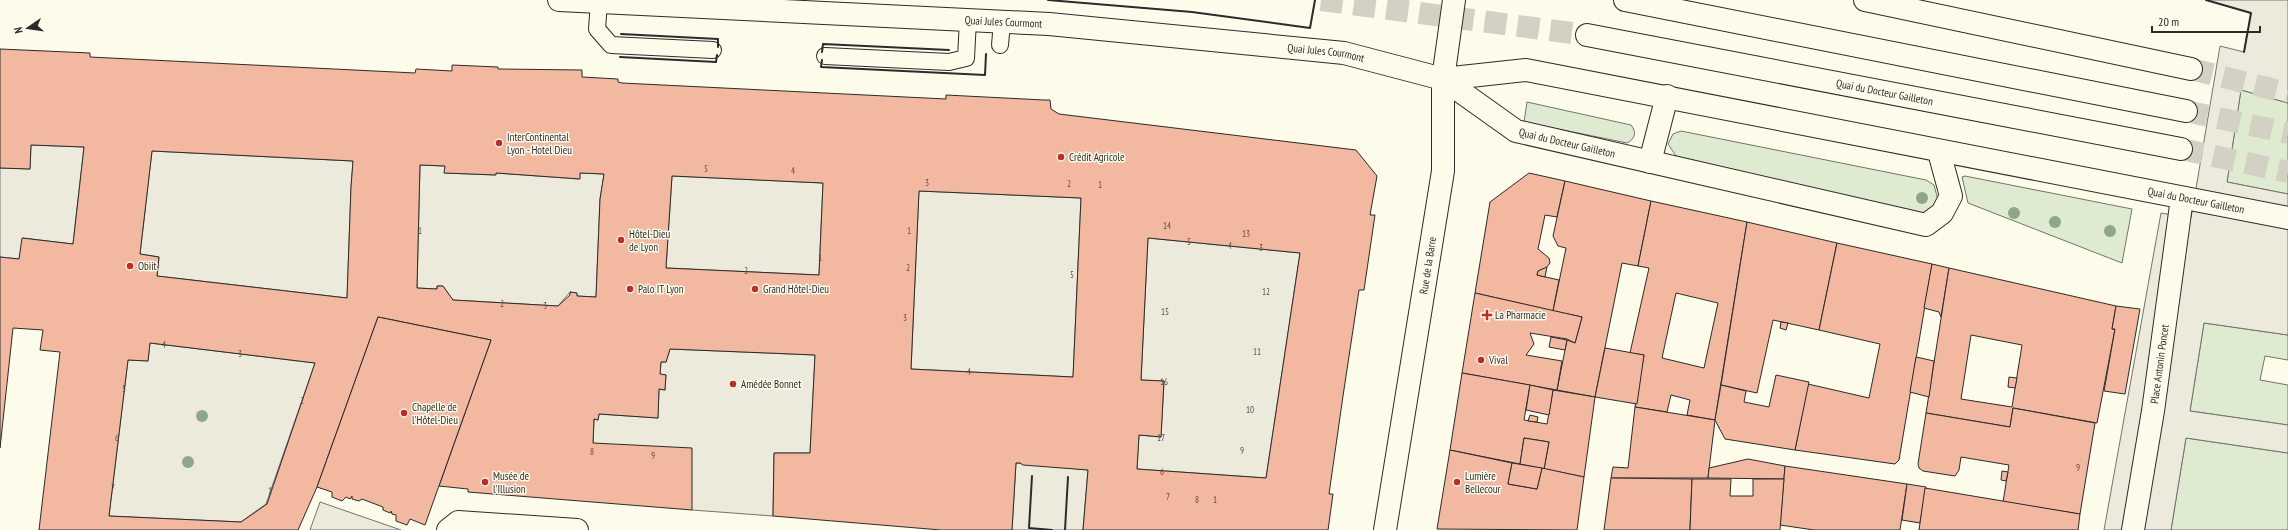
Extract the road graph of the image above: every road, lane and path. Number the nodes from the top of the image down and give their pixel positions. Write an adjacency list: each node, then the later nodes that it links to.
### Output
1 (559, 0): 5 (main road, Quai Jules Courmont)
2 (1454, 0): 13 (main road, Rue de la Barre)
3 (1625, 0): 15 (main road)
4 (1865, 0): 12 (main road)
5 (599, 2): 6 (main road, Quai Jules Courmont); 10 (lane)
6 (968, 20): 7 (main road, Quai Jules Courmont); 11 (lane)
7 (1002, 22): 9 (lane); 13 (main road, Quai Jules Courmont)
8 (1588, 35): 16 (main road, Quai du Docteur Gailleton)
9 (1000, 45)
10 (713, 50)
11 (825, 56)
12 (2191, 69)
13 (1443, 79): 14 (main road, Quai du Docteur Gailleton); 18 (main road, Quai du Docteur Gailleton); 23 (main road, Rue de la Barre)
14 (1667, 96): 17 (main road, Quai du Docteur Gailleton); 18 (main road)
15 (2186, 111)
16 (2181, 149)
17 (1939, 152): 18 (main road, Quai du Docteur Gailleton); 19 (main road, Quai du Docteur Gailleton)
18 (1650, 162)
19 (2182, 198): 20 (main road, Quai du Docteur Gailleton); 24 (main road, Place Antonin Poncet)
20 (2288, 218)
21 (448, 530): 22 (main road)
22 (577, 530)
23 (1384, 530)
24 (2133, 530)

